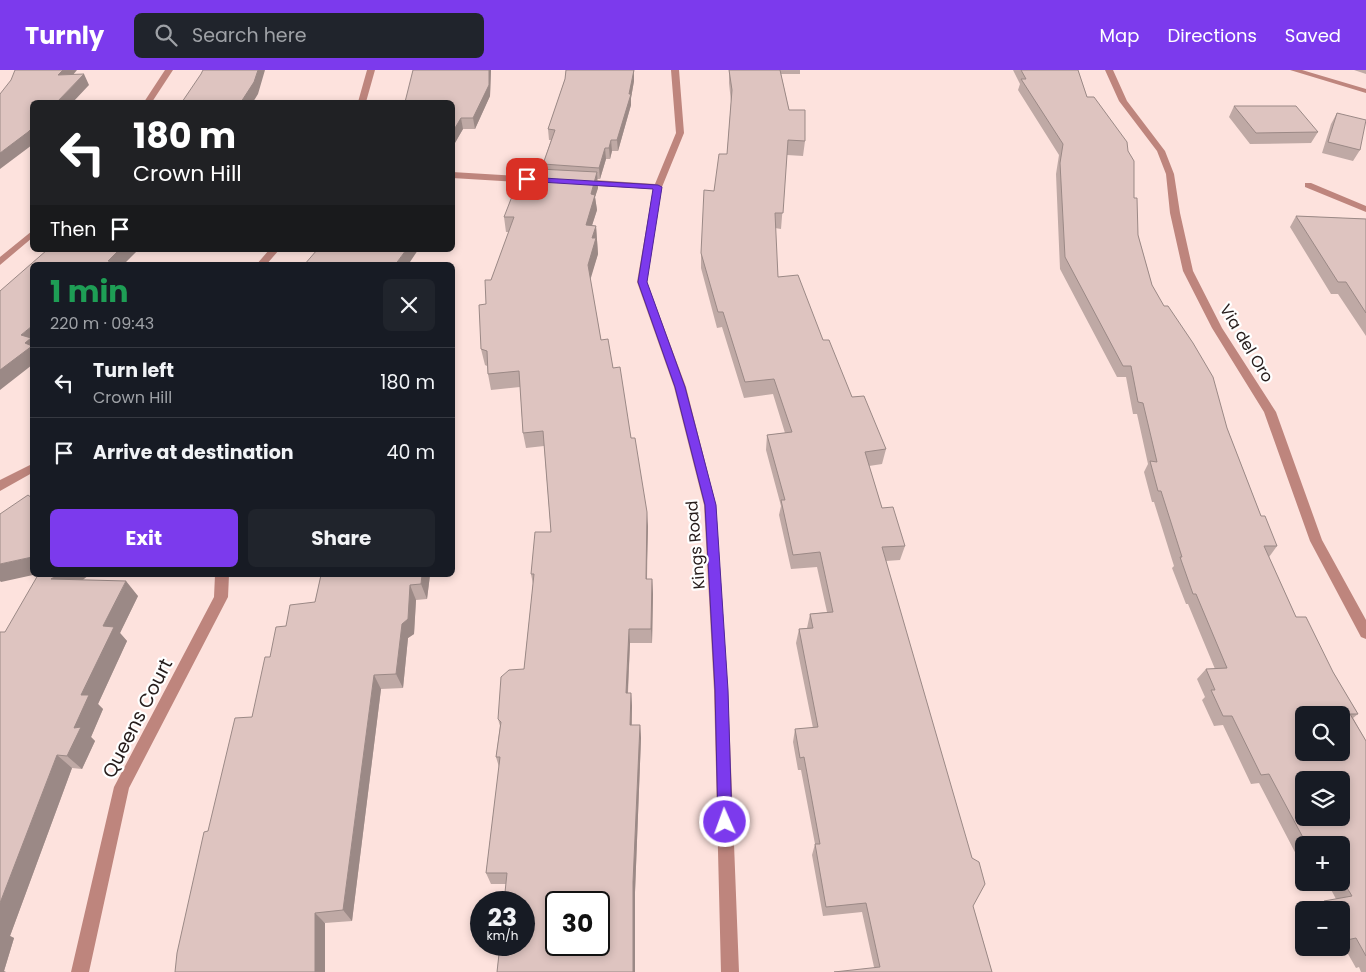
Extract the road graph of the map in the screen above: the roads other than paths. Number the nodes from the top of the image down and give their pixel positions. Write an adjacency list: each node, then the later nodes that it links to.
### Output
1 (169, 70): 7 (street)
2 (371, 70): 8 (street)
3 (675, 70): 13 (street, Kings Road)
4 (1109, 70): 22 (street, Via del Oro)
5 (1294, 70): 6 (street)
6 (1366, 91)
7 (149, 100)
8 (363, 100)
9 (455, 175): 10 (street)
10 (560, 181)
11 (570, 182): 13 (street)
12 (1308, 185): 14 (street)
13 (658, 187): 24 (street, Kings Road)
14 (1366, 209)
15 (30, 236): 17 (street)
16 (272, 252): 18 (street)
17 (0, 262)
18 (263, 262)
19 (30, 469): 20 (street)
20 (0, 486)
21 (222, 577): 23 (street, Queens Court)
22 (1366, 632)
23 (80, 972)
24 (730, 972)

